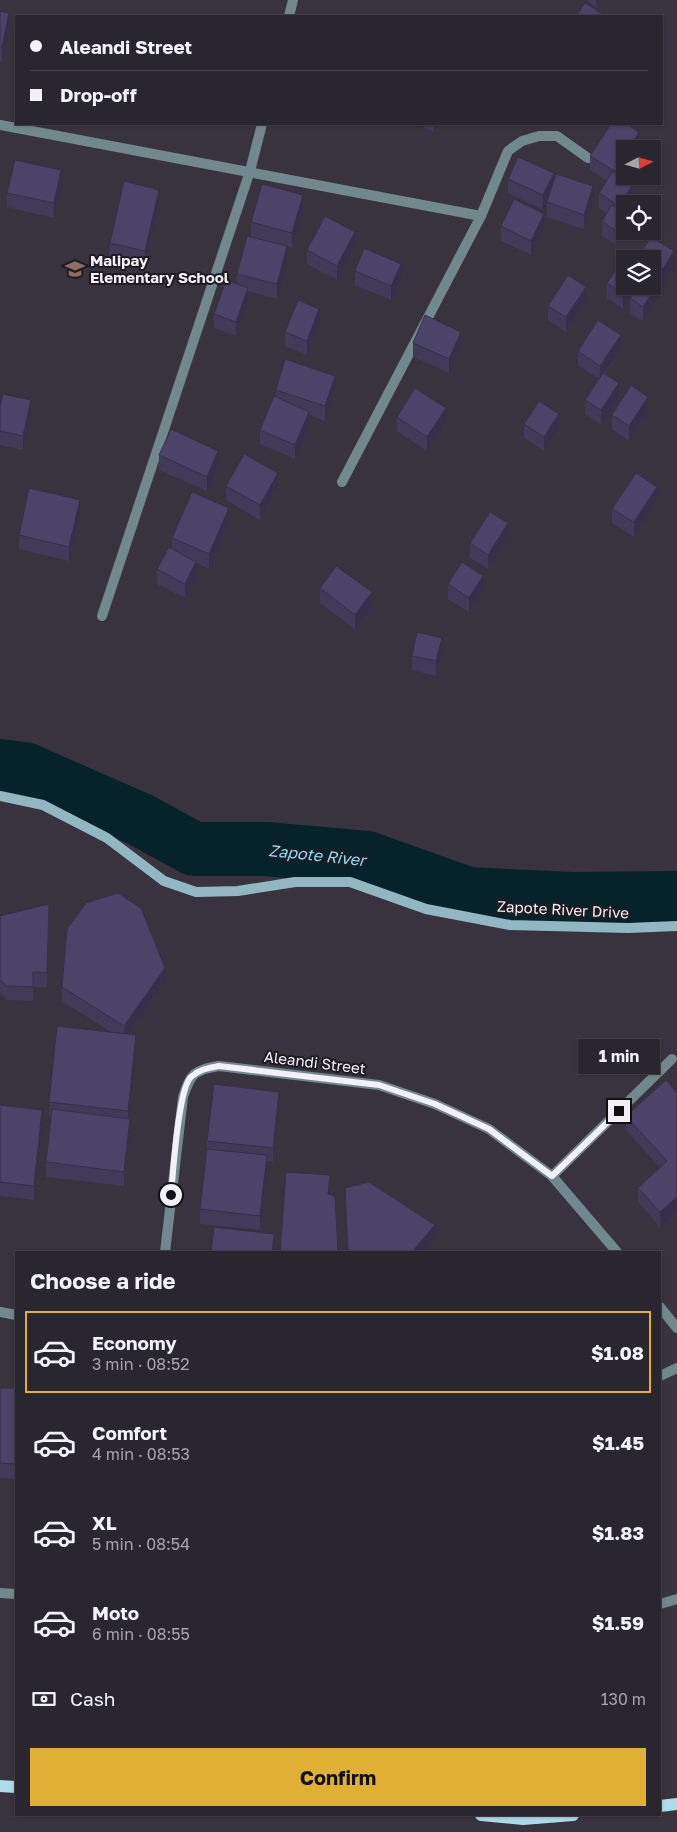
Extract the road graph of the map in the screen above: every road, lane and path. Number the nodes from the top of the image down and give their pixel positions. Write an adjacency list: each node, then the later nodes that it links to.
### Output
1 (293, 0): 2 (street)
2 (289, 15)
3 (0, 125): 6 (street)
4 (262, 125): 6 (street)
5 (588, 158): 7 (street)
6 (250, 171): 7 (street); 9 (street)
7 (481, 216): 8 (street)
8 (342, 482)
9 (102, 616)
10 (0, 796): 11 (street, Zapote River Drive)
11 (677, 926)
12 (672, 1059): 13 (street)
13 (552, 1176): 14 (street, Aleandi Street); 15 (street, Aleandi Street)
14 (164, 1251)
15 (616, 1251)
16 (661, 1308): 19 (street)
17 (0, 1312): 18 (street)
18 (15, 1315)
19 (677, 1328)
20 (677, 1368): 21 (street)
21 (661, 1376)
22 (0, 1593): 23 (street)
23 (15, 1594)
24 (677, 1599): 25 (street)
25 (661, 1604)
26 (0, 1786): 27 (main road)
27 (15, 1787)
28 (677, 1804): 29 (main road)
29 (661, 1806)
30 (491, 1816): 31 (main road)
31 (560, 1816)

